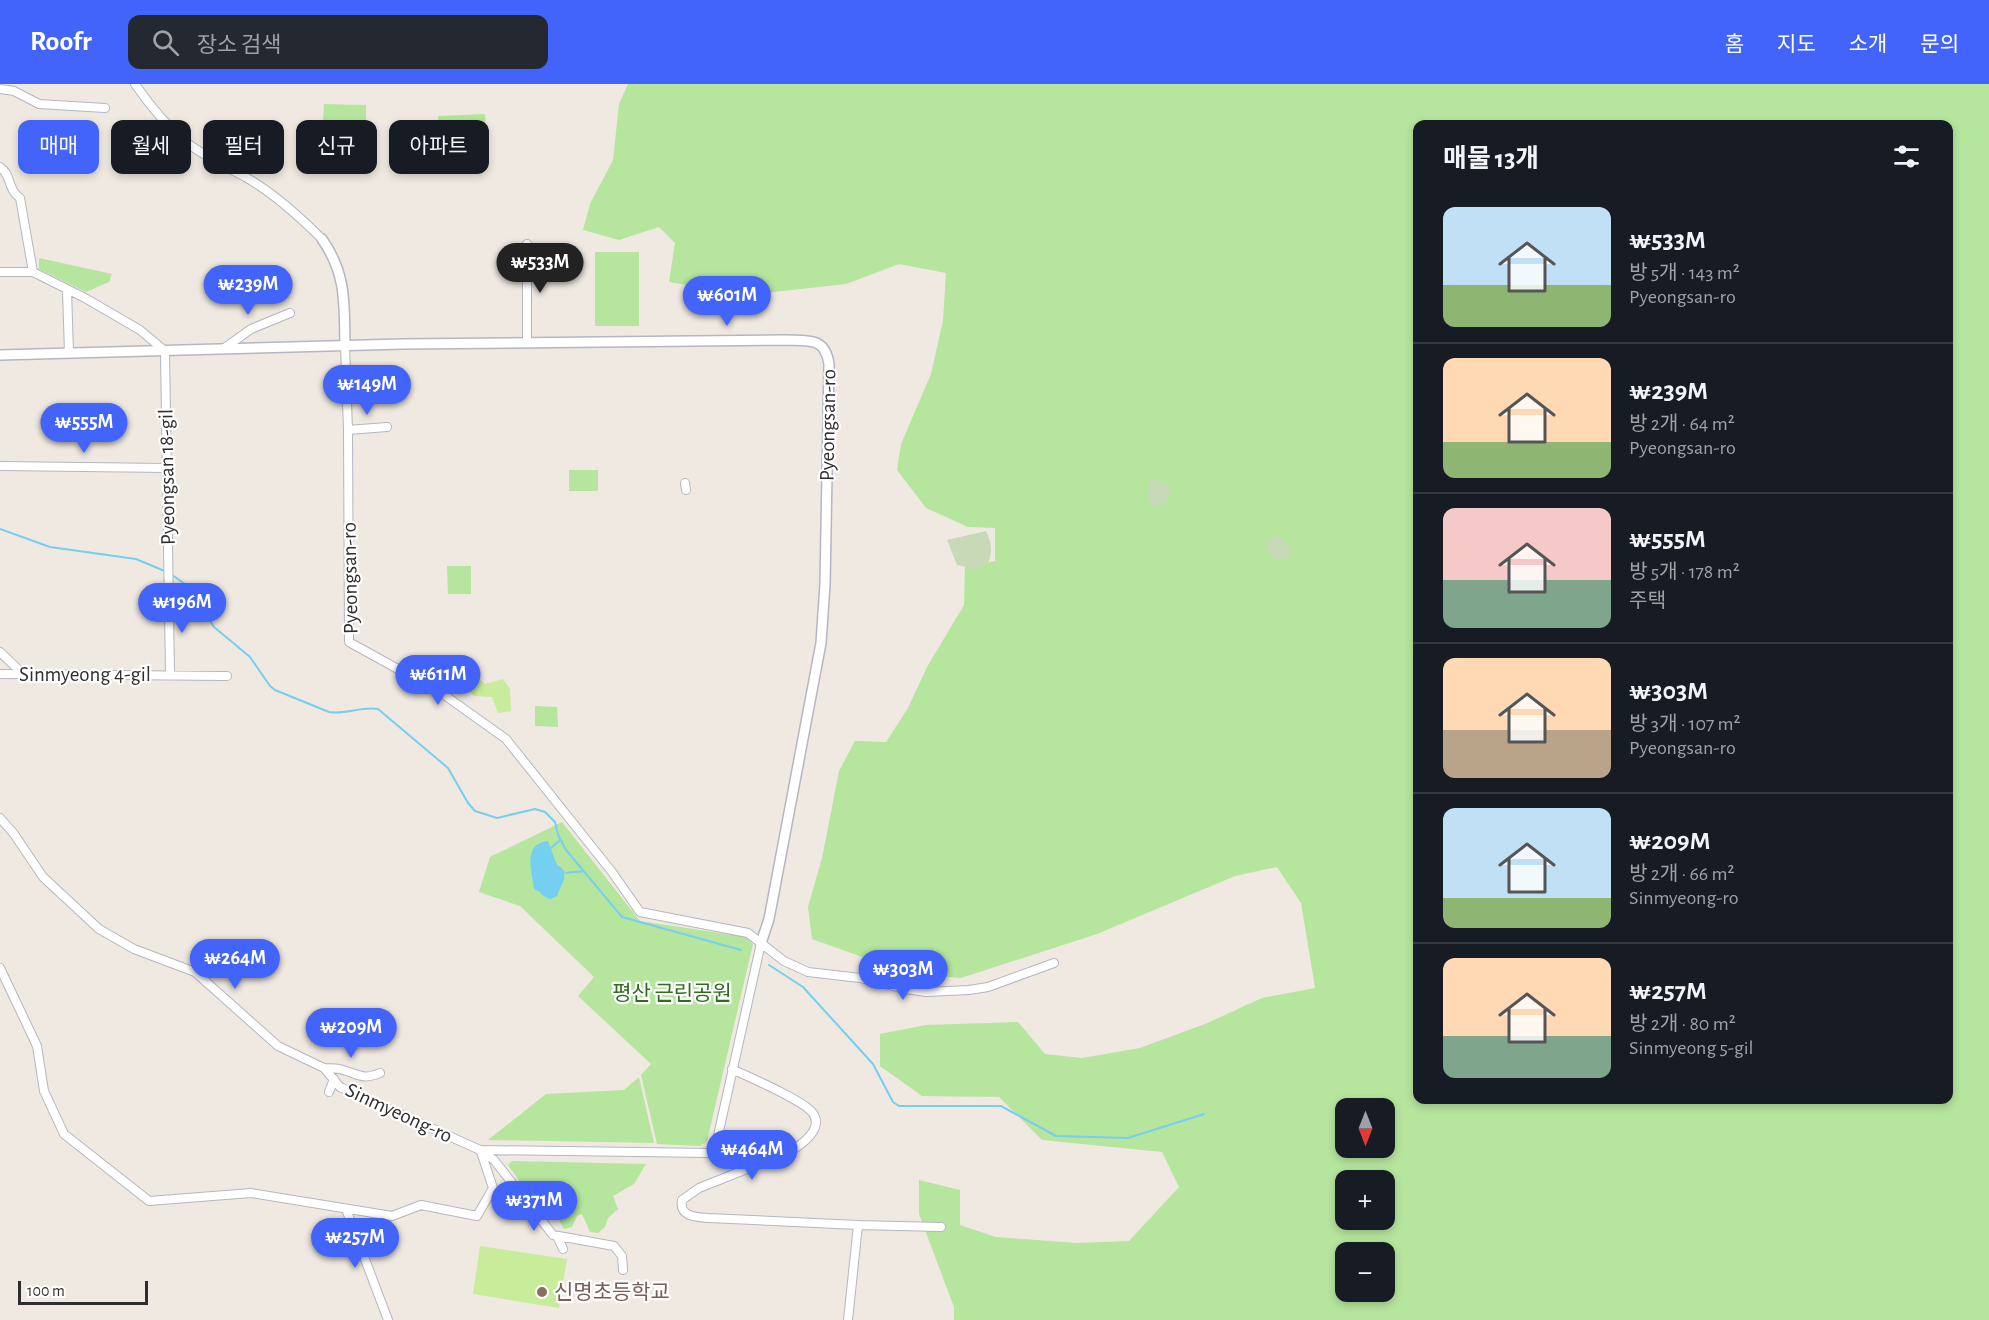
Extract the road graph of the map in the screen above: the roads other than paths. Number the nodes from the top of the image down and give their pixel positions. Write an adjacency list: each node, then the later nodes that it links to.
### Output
1 (135, 84): 5 (street, Pyeongsan-ro)
2 (0, 89): 3 (street)
3 (105, 108)
4 (0, 167): 8 (street)
5 (322, 239): 12 (street, Pyeongsan-ro)
6 (527, 244): 11 (street)
7 (0, 272): 8 (street)
8 (33, 272): 9 (street)
9 (67, 290): 14 (street); 15 (street)
10 (290, 313): 13 (street)
11 (527, 343): 12 (street, Pyeongsan-ro); 27 (street, Pyeongsan-ro)
12 (345, 345): 13 (street, Pyeongsan-ro); 18 (street, Pyeongsan-ro)
13 (223, 349): 14 (street, Pyeongsan-ro)
14 (165, 351): 15 (street, Pyeongsan-ro); 20 (street, Pyeongsan 18-gil)
15 (69, 353): 16 (street, Pyeongsan-ro)
16 (0, 355)
17 (387, 428): 18 (street)
18 (348, 430): 27 (street, Pyeongsan-ro)
19 (0, 466): 20 (street)
20 (167, 468): 24 (street, Pyeongsan 18-gil)
21 (0, 652): 23 (street)
22 (0, 674): 23 (street, Sinmyeong 4-gil)
23 (23, 674): 24 (street, Sinmyeong 4-gil)
24 (170, 675): 25 (street, Sinmyeong 4-gil)
25 (227, 676)
26 (0, 818): 30 (street, Sinmyeong-ro)
27 (761, 943): 28 (street, Pyeongsan-ro); 31 (street)
28 (1054, 963)
29 (0, 968): 36 (street)
30 (324, 1068): 32 (street); 33 (street, Sinmyeong-ro)
31 (732, 1069): 35 (street); 37 (street)
32 (380, 1073)
33 (334, 1079): 34 (street); 35 (street, Sinmyeong-ro)
34 (329, 1092)
35 (480, 1150): 36 (street); 39 (street, Sinmyeong-ro)
36 (346, 1209): 42 (street)
37 (858, 1225): 38 (street); 43 (street)
38 (940, 1227)
39 (556, 1236): 40 (street, Sinmyeong-ro); 41 (street)
40 (563, 1249)
41 (622, 1270)
42 (388, 1320)
43 (848, 1320)

